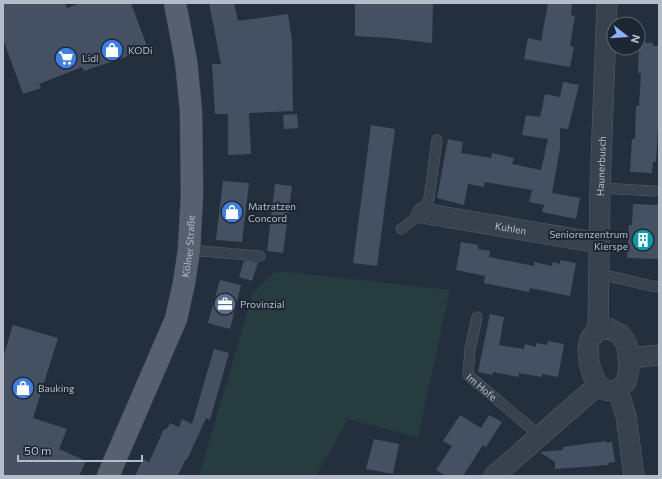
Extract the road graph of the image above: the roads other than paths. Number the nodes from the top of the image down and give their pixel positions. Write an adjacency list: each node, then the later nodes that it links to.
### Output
1 (175, 3): 9 (main road, Kölner Straße)
2 (607, 3): 4 (street, Haunerbusch)
3 (437, 140): 6 (lane)
4 (600, 188): 5 (lane); 8 (street, Haunerbusch)
5 (654, 191)
6 (422, 213): 7 (lane); 8 (street, Kuhlen)
7 (401, 229)
8 (599, 244): 11 (street, Haunerbusch)
9 (189, 250): 10 (lane); 20 (main road, Kölner Straße)
10 (260, 256)
11 (598, 275): 12 (lane); 14 (street, Haunerbusch)
12 (659, 287)
13 (477, 317): 19 (lane, Im Hofe)
14 (598, 330): 16 (street); 17 (street)
15 (659, 355): 16 (street)
16 (629, 358): 18 (street)
17 (598, 385): 18 (street); 19 (street)
18 (618, 390): 22 (street)
19 (540, 436): 21 (street)
20 (108, 476)
21 (494, 476)
22 (634, 476)

